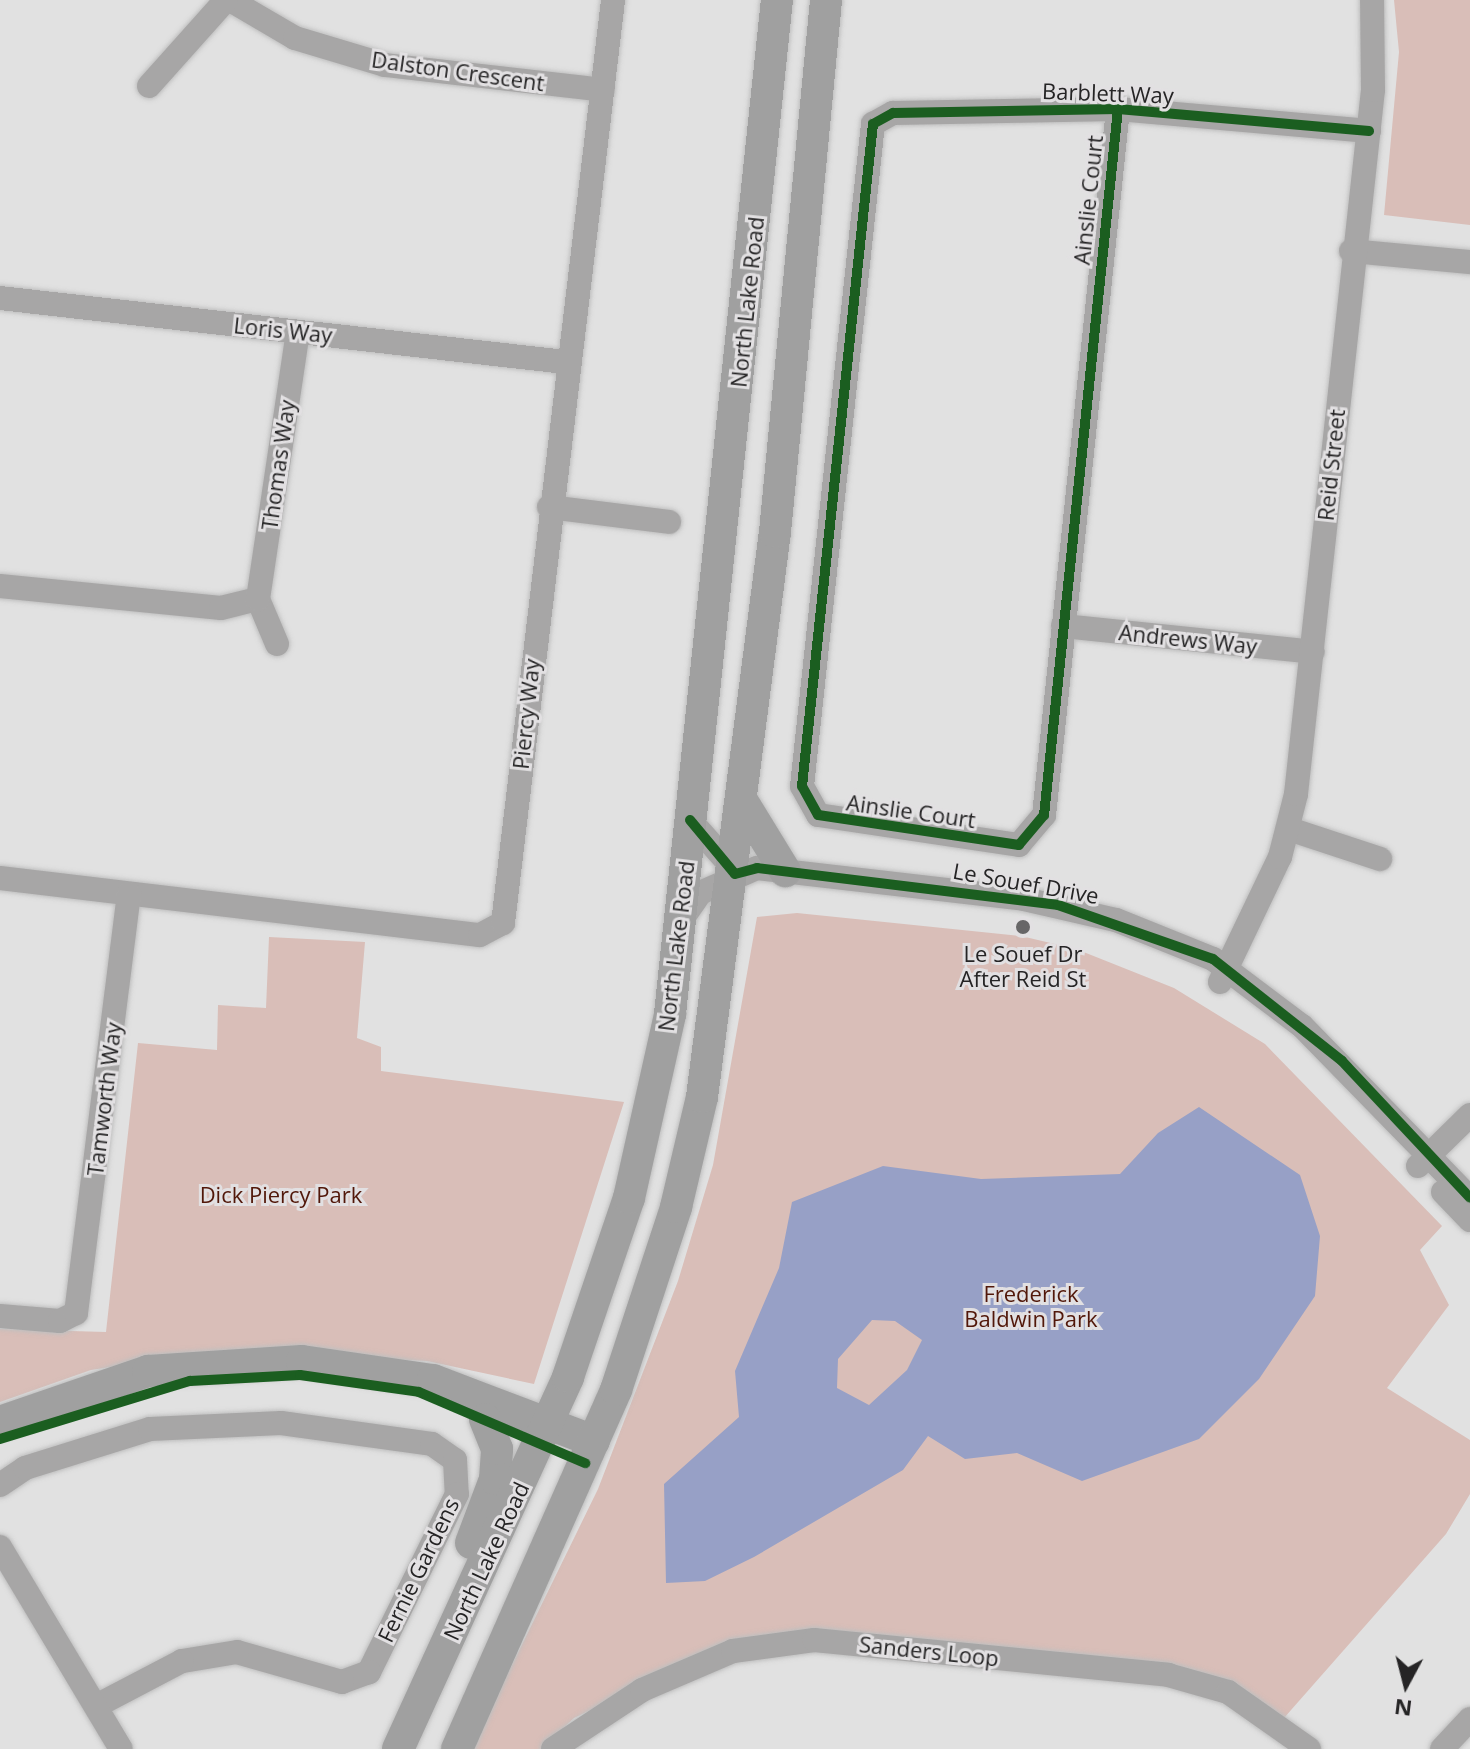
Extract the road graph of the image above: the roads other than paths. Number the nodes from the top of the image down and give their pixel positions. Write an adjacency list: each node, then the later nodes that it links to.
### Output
1 (228, 0): 8 (street); 9 (street, Dalston Crescent)
2 (613, 0): 9 (street, Piercy Way)
3 (777, 0): 7 (main road, North Lake Road)
4 (795, 0): 7 (main road)
5 (826, 0): 25 (main road)
6 (1372, 0): 11 (street, Reid Street)
7 (770, 69): 26 (main road, North Lake Road)
8 (149, 86)
9 (603, 90): 17 (street, Piercy Way)
10 (1118, 109): 11 (street, Barblett Way); 12 (street, Barblett Way); 22 (street, Ainslie Court)
11 (1369, 131): 13 (street, Reid Street)
12 (866, 149): 22 (street, Ainslie Court)
13 (1351, 251): 14 (street); 24 (street, Reid Street)
14 (1470, 262)
15 (0, 298): 16 (street, Loris Way)
16 (298, 332): 17 (street, Loris Way); 21 (street, Thomas Way)
17 (565, 362): 18 (street, Piercy Way)
18 (549, 507): 19 (street); 32 (street, Piercy Way)
19 (669, 522)
20 (0, 586): 21 (street)
21 (258, 599): 23 (street)
22 (1063, 626): 24 (street, Andrews Way)
23 (277, 644)
24 (1313, 652): 27 (street, Reid Street)
25 (744, 804): 29 (main road); 30 (main road)
26 (690, 820): 30 (street); 33 (main road, North Lake Road)
27 (1289, 829): 28 (street); 34 (street, Reid Street)
28 (1380, 859)
29 (785, 871): 30 (street, Le Souef Drive); 34 (street, Le Souef Drive)
30 (735, 874): 33 (street, Le Souef Drive); 34 (street, Le Souef Drive); 44 (main road)
31 (0, 878): 32 (street, Piercy Way)
32 (129, 894): 39 (street, Tamworth Way)
33 (679, 923): 42 (main road, North Lake Road)
34 (1216, 971): 36 (street, Le Souef Drive)
35 (1470, 1115): 36 (street)
36 (1424, 1161): 37 (street, Le Souef Drive); 38 (street, Le Souef Drive)
37 (1470, 1198)
38 (1470, 1220)
39 (0, 1316)
40 (485, 1419): 42 (main road); 43 (main road); 47 (main road)
41 (0, 1422): 42 (main road)
42 (545, 1433): 44 (main road); 47 (main road, North Lake Road)
43 (0, 1439)
44 (590, 1452): 52 (main road)
45 (0, 1485): 48 (street, Fernie Gardens)
46 (0, 1547): 48 (street)
47 (421, 1701): 51 (main road, North Lake Road)
48 (100, 1704): 50 (street)
49 (1467, 1729): 55 (street)
50 (121, 1749)
51 (398, 1749)
52 (457, 1749)
53 (553, 1749): 54 (street, Sanders Loop)
54 (1309, 1749)
55 (1442, 1749)

